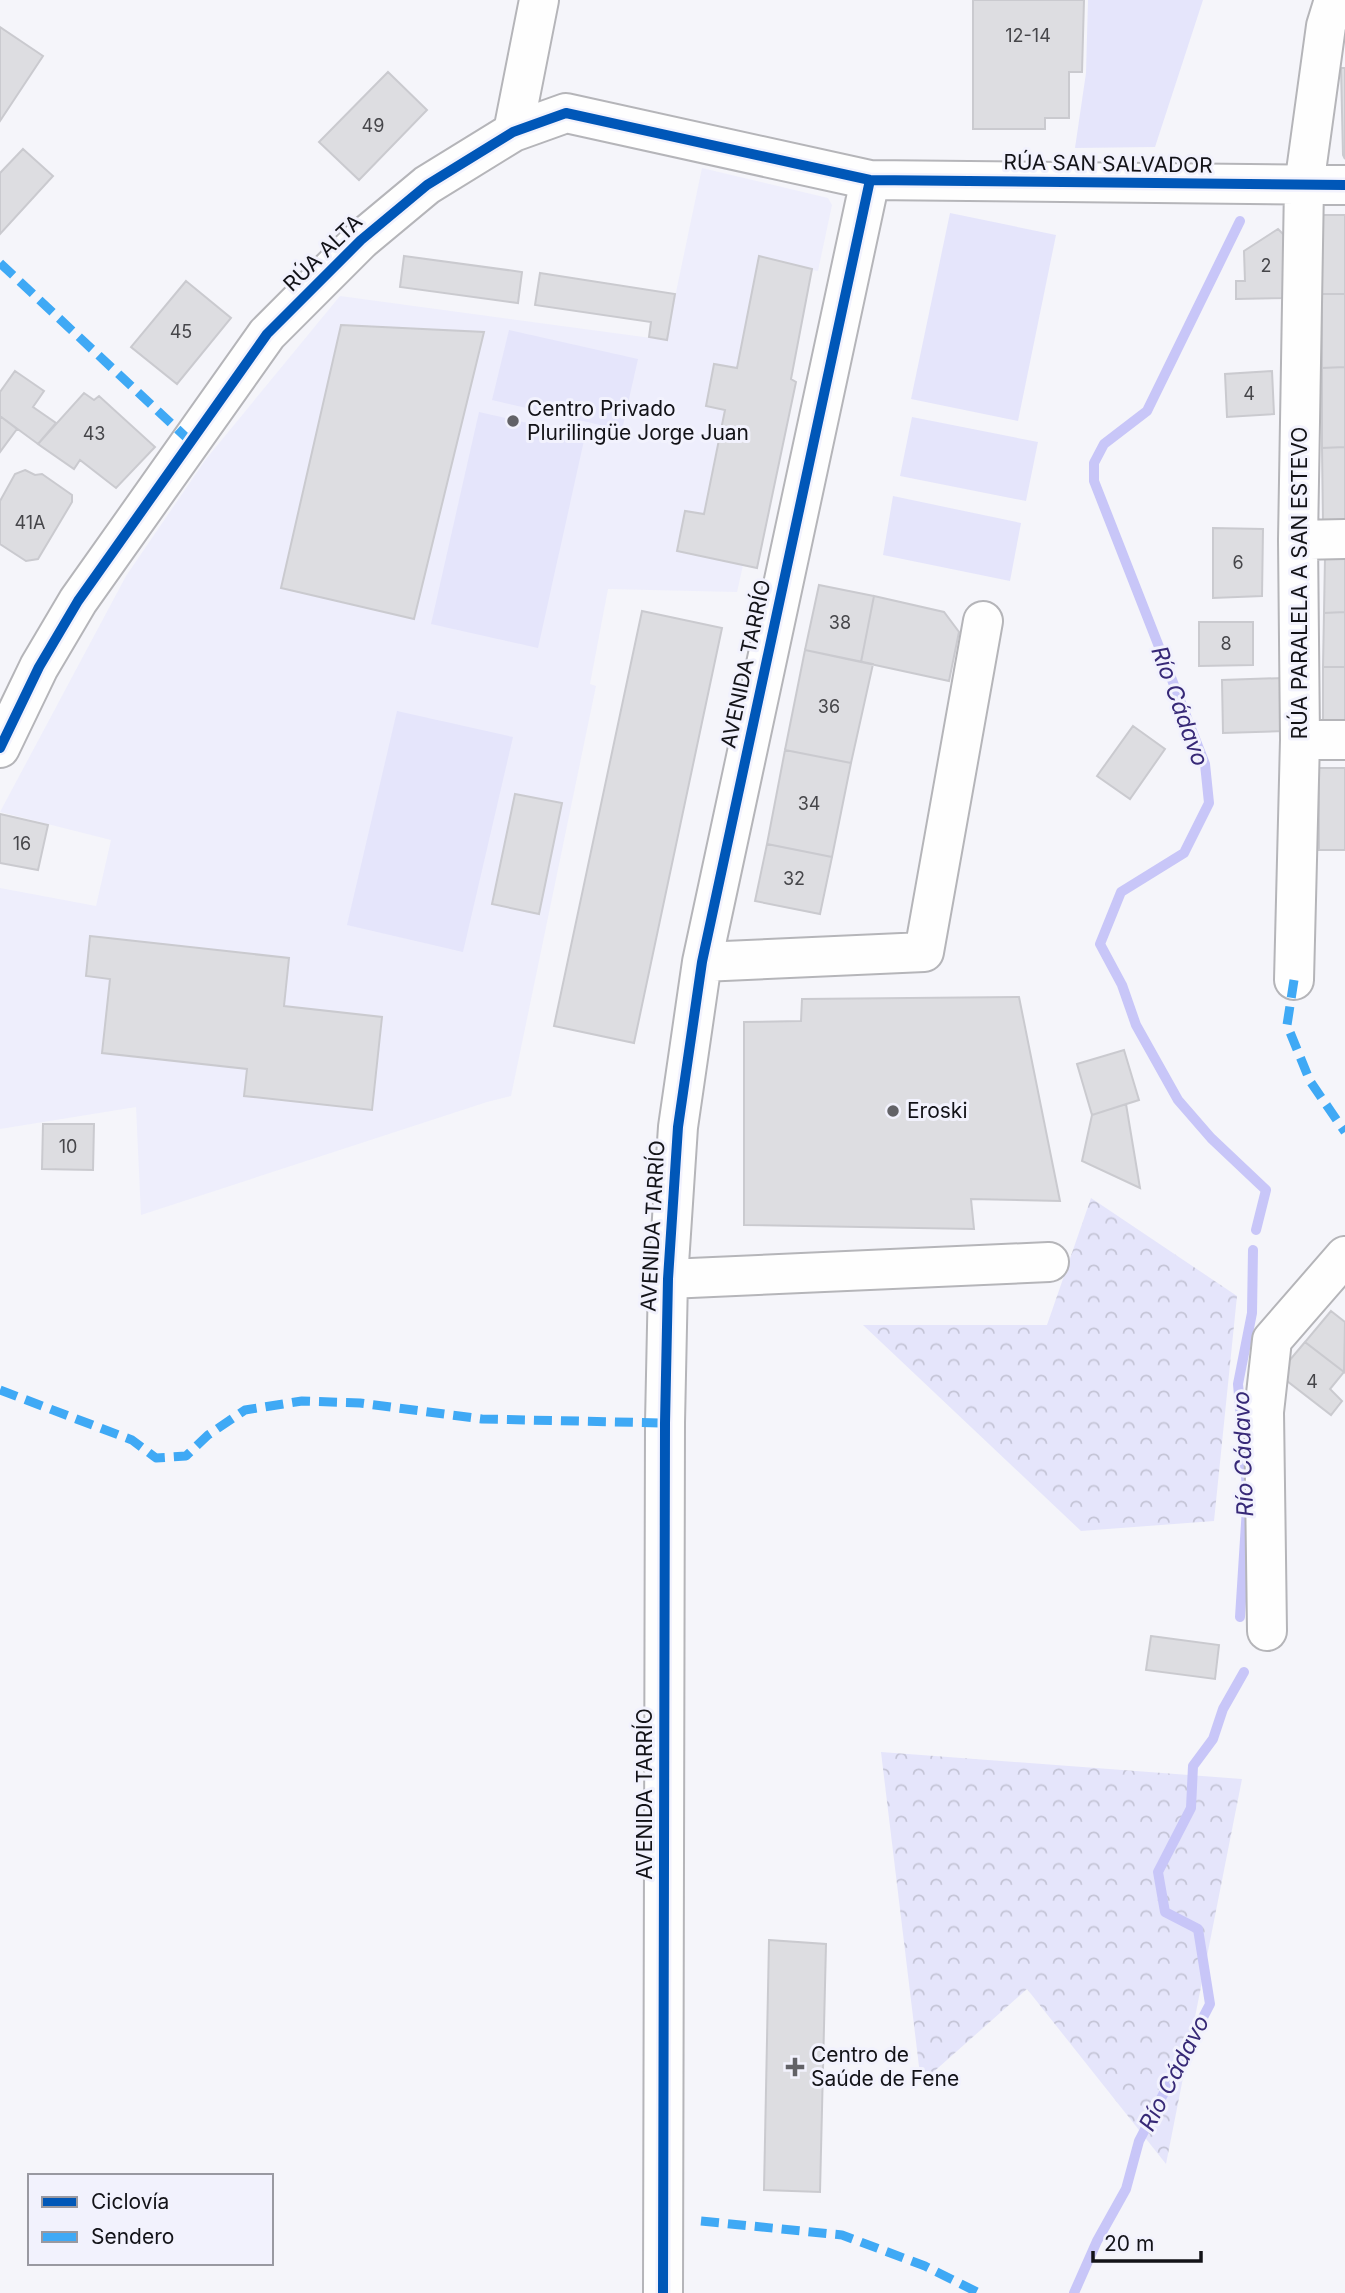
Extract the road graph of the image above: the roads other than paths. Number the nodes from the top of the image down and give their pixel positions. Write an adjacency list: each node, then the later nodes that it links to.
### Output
1 (539, 0): 3 (street)
2 (1335, 18): 6 (street, RÚA PARALELA A SAN ESTEVO)
3 (513, 132): 4 (street, RÚA ALTA); 12 (street, RÚA ALTA)
4 (870, 180): 6 (street, RÚA SAN SALVADOR); 13 (street, AVENIDA TARRÍO)
5 (1345, 185): 6 (street, RÚA SAN SALVADOR)
6 (1304, 186): 8 (street, RÚA PARALELA A SAN ESTEVO)
7 (1345, 539): 8 (street)
8 (1298, 540): 10 (street, RÚA PARALELA A SAN ESTEVO)
9 (983, 621): 13 (street)
10 (1300, 740): 11 (street); 14 (street, RÚA PARALELA A SAN ESTEVO)
11 (1345, 740)
12 (0, 748)
13 (702, 962): 17 (street, AVENIDA TARRÍO)
14 (1294, 980)
15 (1049, 1262): 17 (street)
16 (1340, 1271): 18 (street)
17 (668, 1279): 19 (street, AVENIDA TARRÍO)
18 (1267, 1631)
19 (663, 2293)

